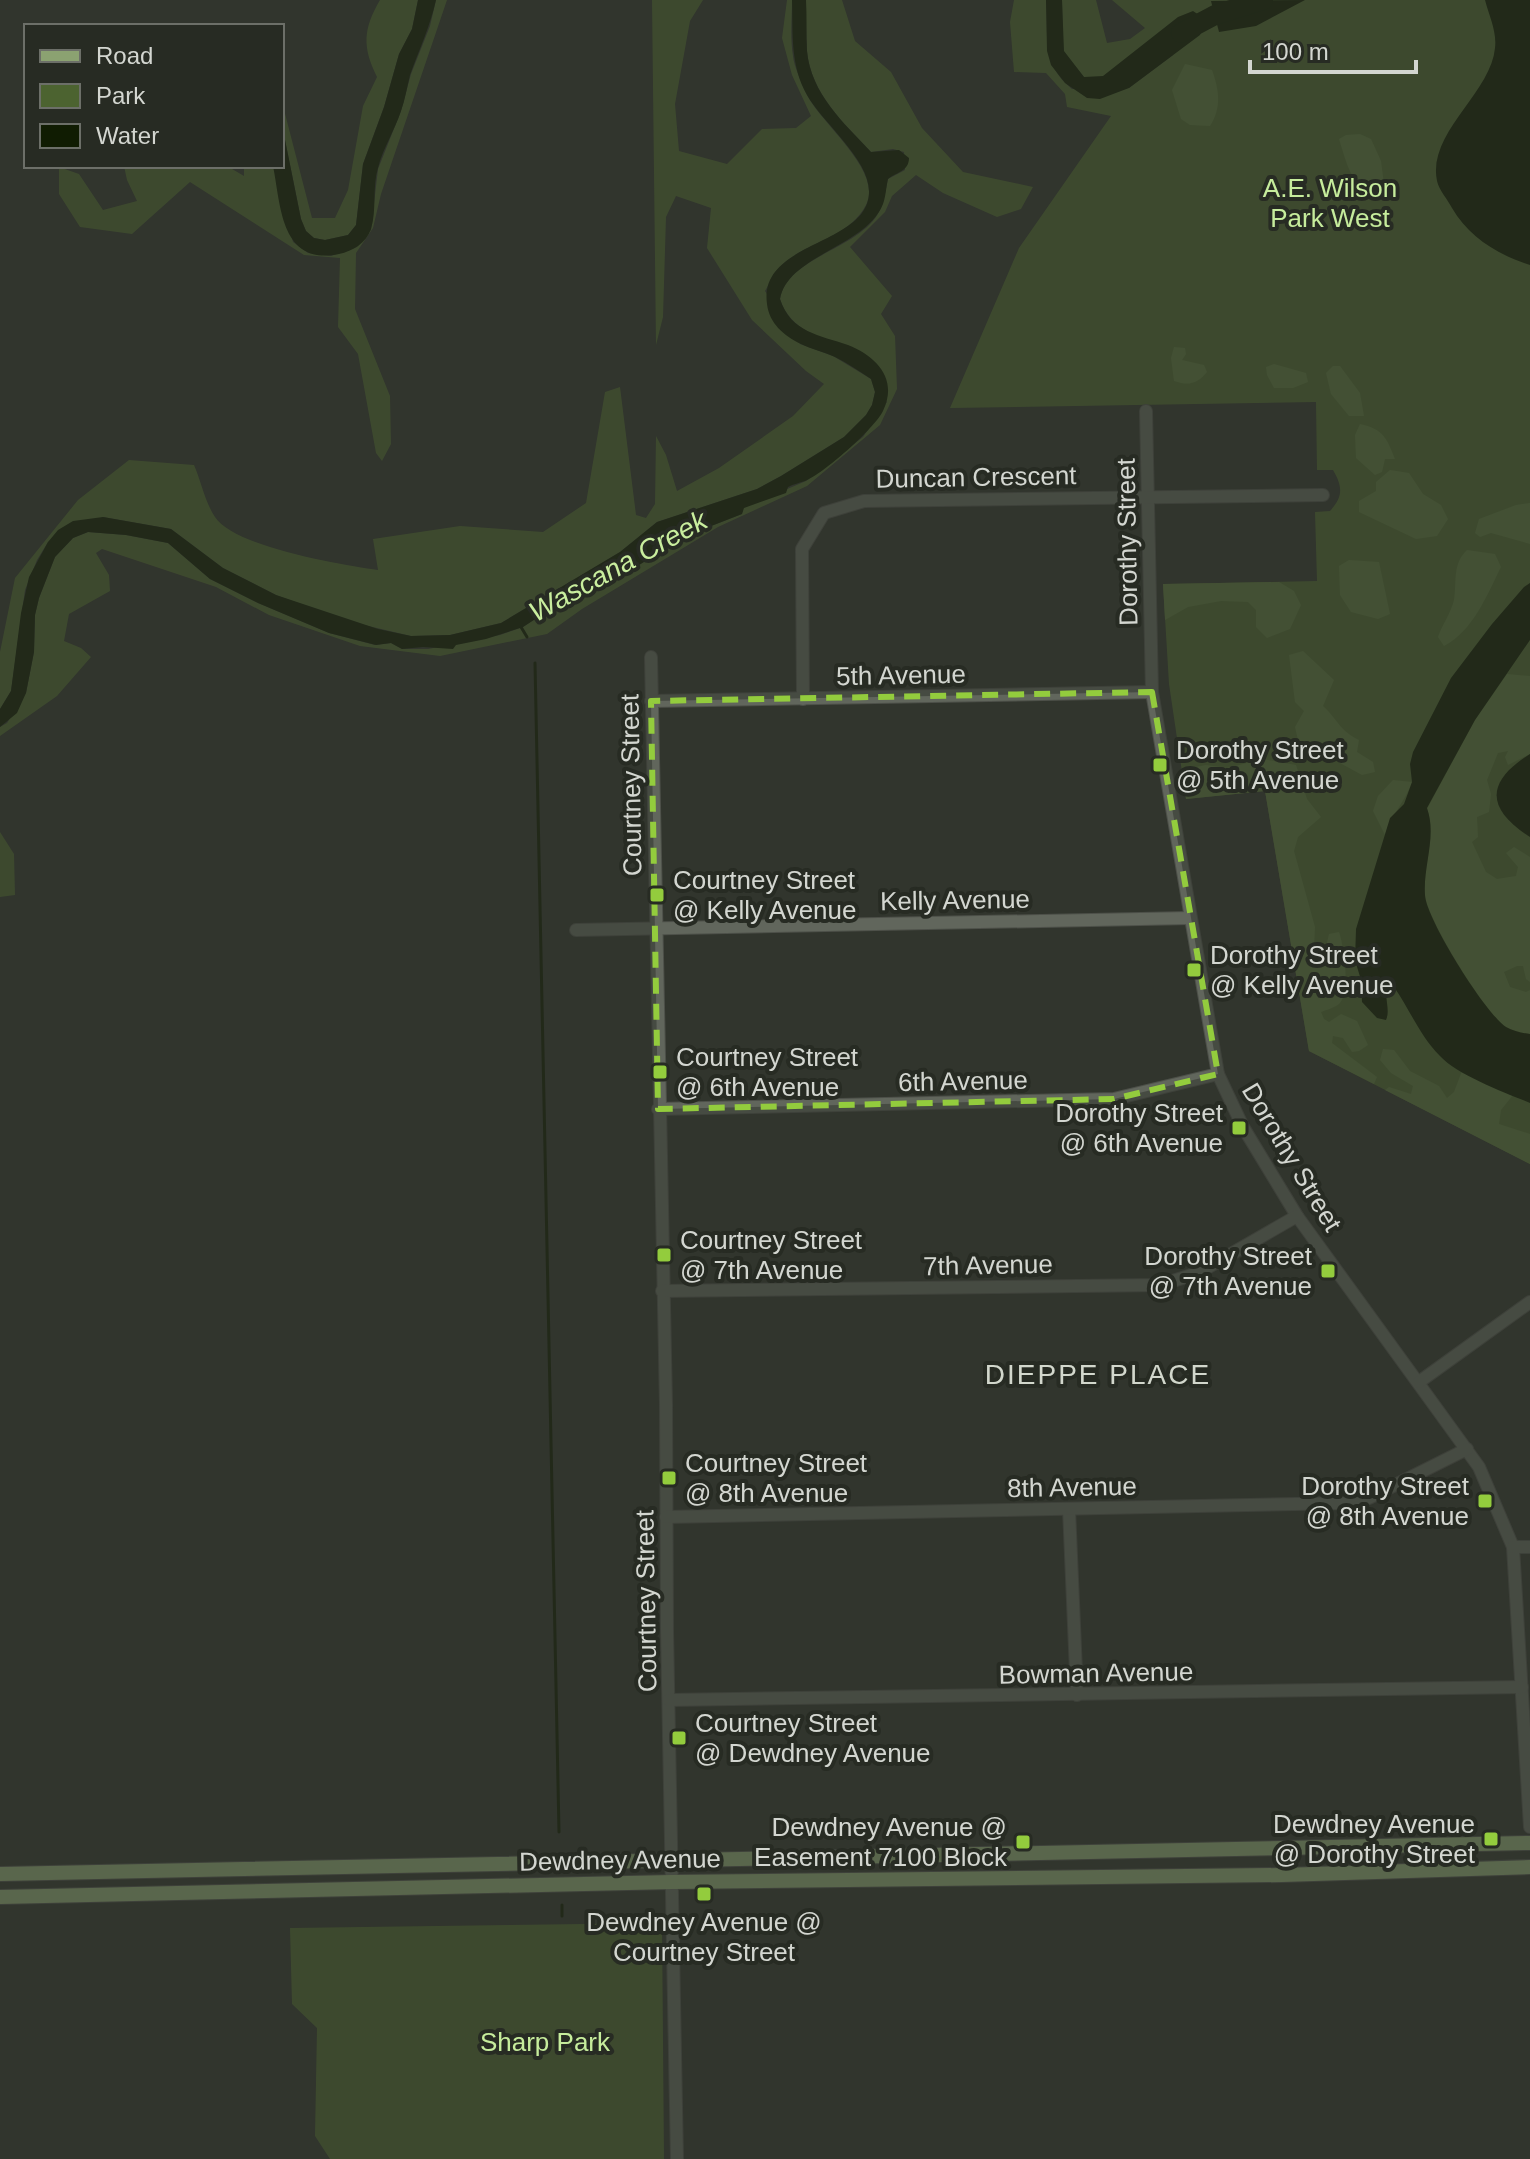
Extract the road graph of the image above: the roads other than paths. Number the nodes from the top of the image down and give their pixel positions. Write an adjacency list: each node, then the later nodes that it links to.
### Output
1 (1146, 411): 3 (street, Dorothy Street)
2 (1323, 495): 3 (street, Duncan Crescent)
3 (1148, 496): 5 (street, Dorothy Street); 6 (street, Duncan Crescent)
4 (651, 657): 7 (street, Courtney Street)
5 (1152, 692): 6 (street, 5th Avenue); 8 (street, Dorothy Street)
6 (803, 699): 7 (street, 5th Avenue)
7 (651, 701): 9 (street, Courtney Street)
8 (1190, 918): 9 (street, Kelly Avenue); 11 (street, Dorothy Street)
9 (656, 929): 10 (street, Kelly Avenue); 12 (street, Courtney Street)
10 (576, 930)
11 (1218, 1074): 12 (street, 6th Avenue); 13 (street, Dorothy Street)
12 (658, 1109): 14 (street, Courtney Street)
13 (1297, 1216): 14 (street, 7th Avenue); 16 (street, Dorothy Street)
14 (662, 1291): 19 (street, Courtney Street)
15 (1530, 1302): 16 (street)
16 (1419, 1382): 17 (street, Dorothy Street)
17 (1467, 1449): 18 (street, 8th Avenue); 20 (street, Dorothy Street)
18 (1069, 1509): 19 (street, 8th Avenue); 23 (street)
19 (666, 1517): 24 (street, Courtney Street)
20 (1513, 1547): 21 (street); 22 (street, Dorothy Street)
21 (1530, 1547)
22 (1522, 1687): 23 (street, Bowman Avenue); 25 (street, Dorothy Street)
23 (1077, 1695): 24 (street, Bowman Avenue)
24 (669, 1700): 27 (street, Courtney Street)
25 (1530, 1827)
26 (1530, 1843): 27 (main road, Dewdney Avenue)
27 (672, 1860): 29 (main road, Dewdney Avenue); 30 (street, Courtney Street)
28 (1530, 1867): 30 (main road, Dewdney Avenue)
29 (0, 1874)
30 (672, 1882): 31 (main road, Dewdney Avenue); 32 (street, Courtney Street)
31 (0, 1897)
32 (677, 2159)

